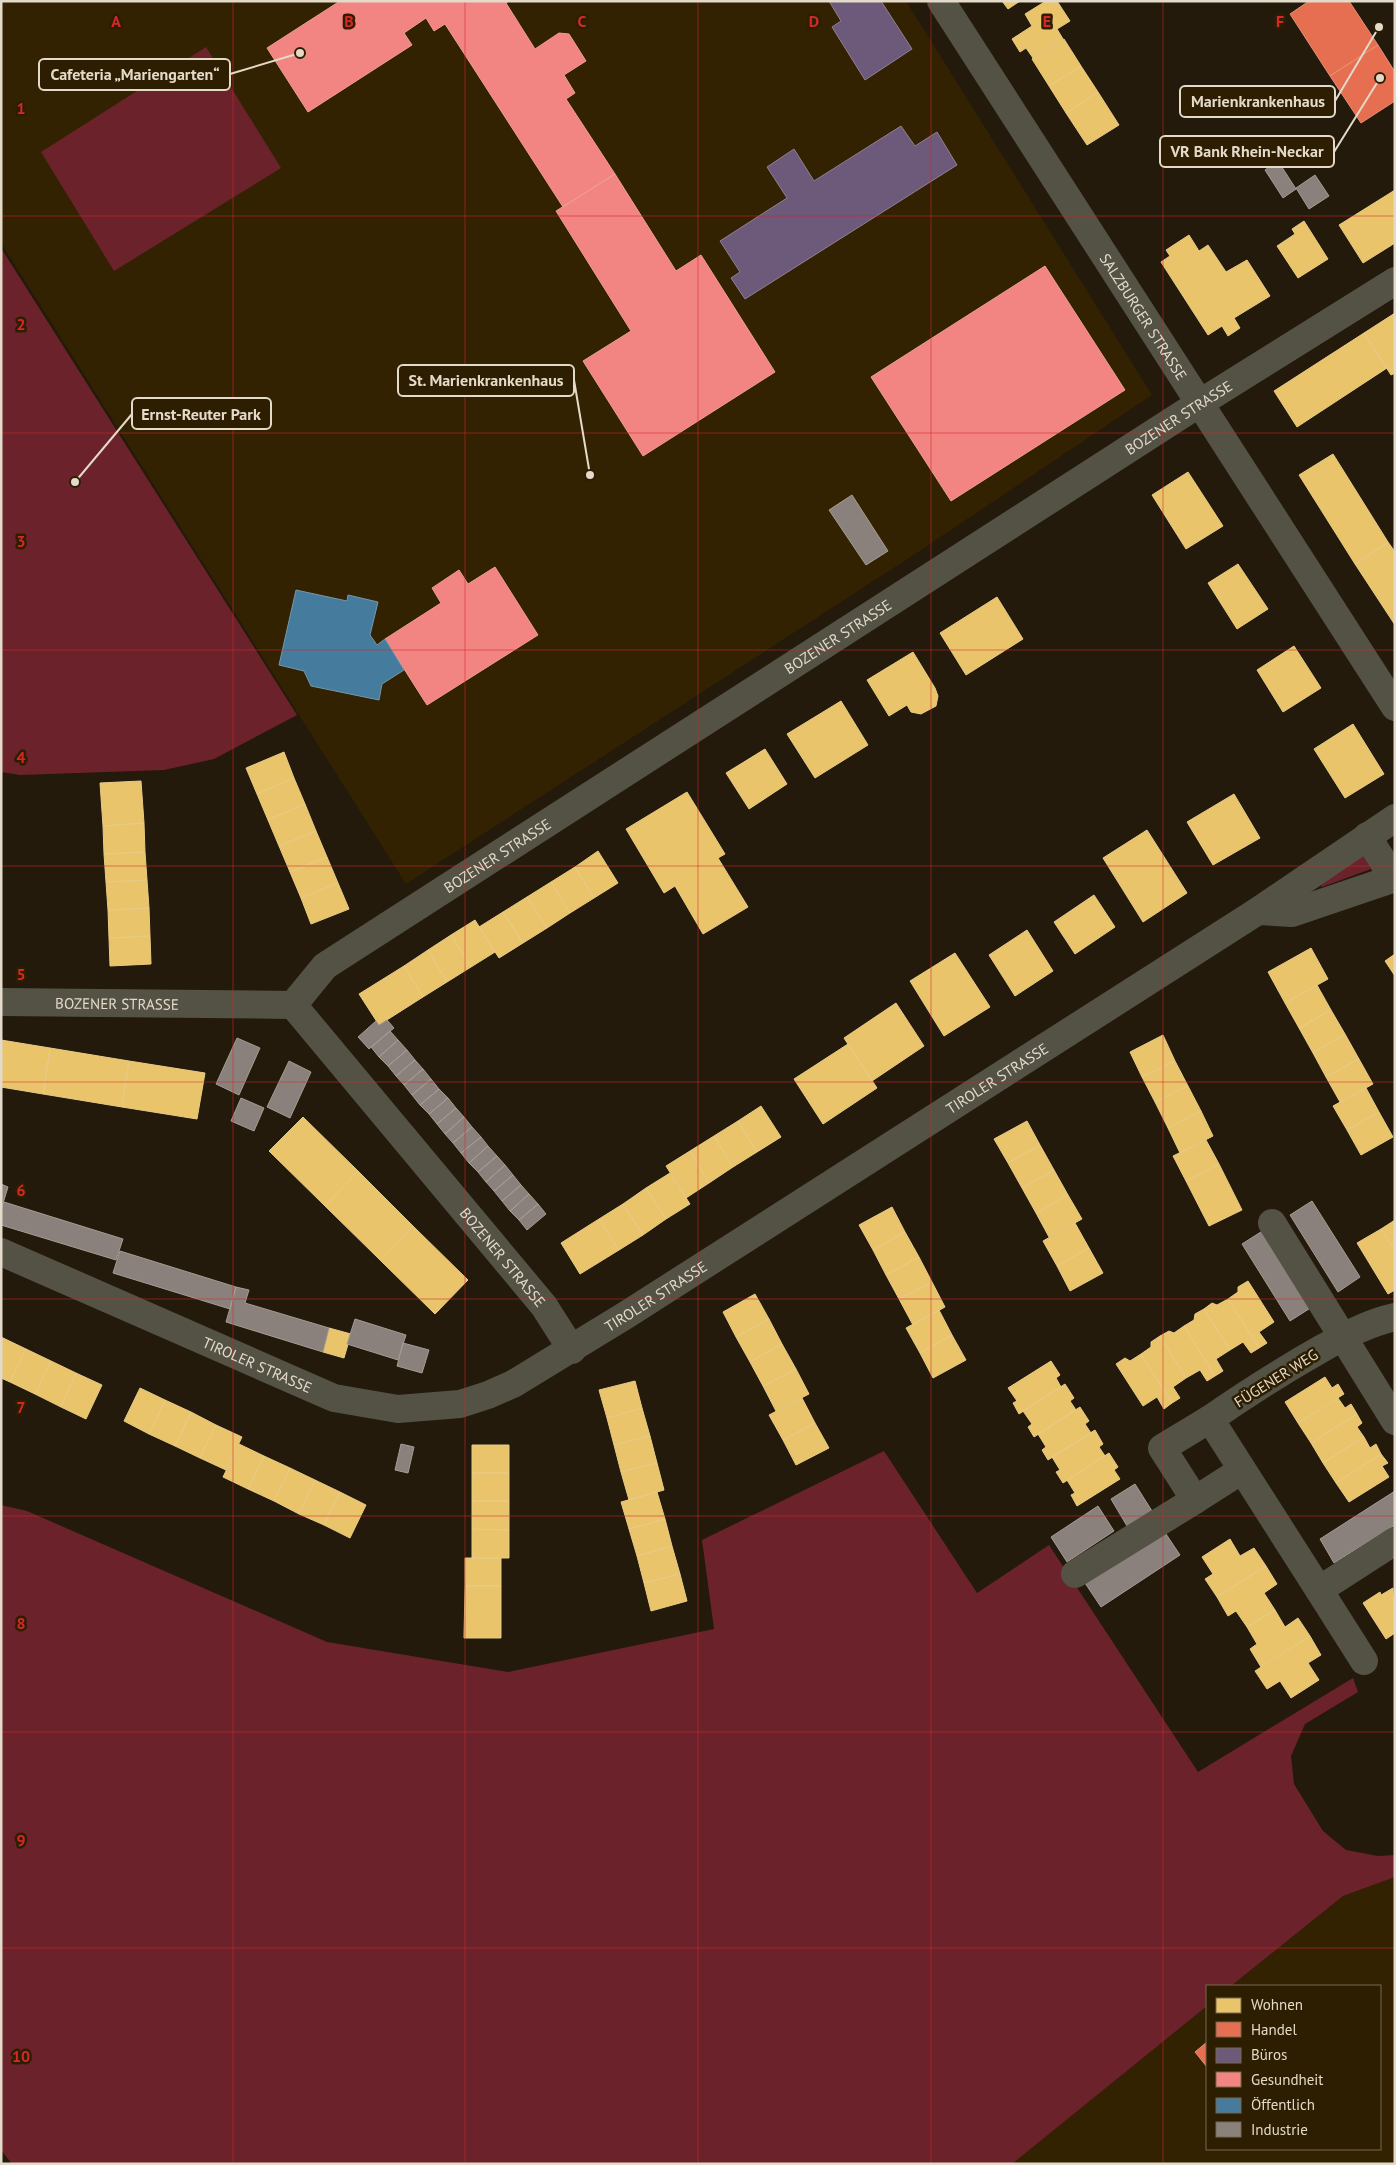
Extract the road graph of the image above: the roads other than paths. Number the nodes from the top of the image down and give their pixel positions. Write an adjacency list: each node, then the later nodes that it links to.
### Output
1 (941, 1): 3 (street, SALZBURGER STRASSE)
2 (1395, 282): 3 (street, BOZENER STRASSE)
3 (1200, 403): 4 (street, SALZBURGER STRASSE); 10 (street, BOZENER STRASSE)
4 (1395, 707)
5 (1395, 818): 6 (street, TIROLER STRASSE)
6 (1367, 836): 7 (street); 8 (street, TIROLER STRASSE)
7 (1394, 878): 8 (street)
8 (1258, 911): 15 (street, TIROLER STRASSE)
9 (1, 1002): 10 (street, BOZENER STRASSE)
10 (293, 1005): 15 (street, BOZENER STRASSE)
11 (1272, 1223): 14 (street)
12 (1, 1252): 15 (street, TIROLER STRASSE)
13 (1395, 1317): 14 (street, FÜGENER WEG)
14 (1342, 1338): 16 (street, FÜGENER WEG); 17 (street)
15 (572, 1350)
16 (1210, 1419): 18 (street); 19 (street, FÜGENER WEG)
17 (1395, 1421)
18 (1242, 1470): 19 (street); 22 (street)
19 (1195, 1500): 21 (street)
20 (1395, 1541): 22 (street)
21 (1074, 1574)
22 (1319, 1590): 23 (street)
23 (1364, 1661)

